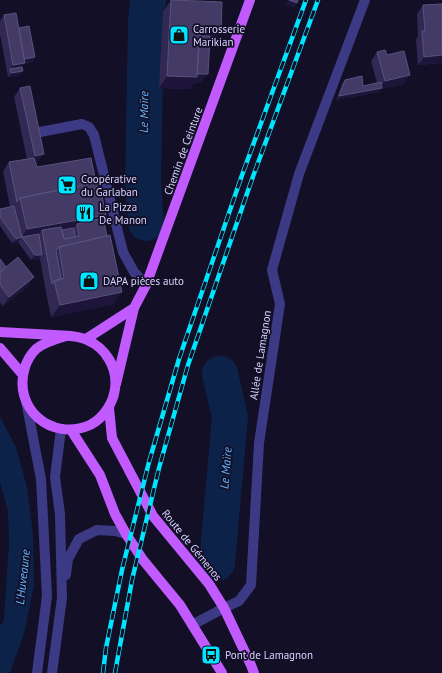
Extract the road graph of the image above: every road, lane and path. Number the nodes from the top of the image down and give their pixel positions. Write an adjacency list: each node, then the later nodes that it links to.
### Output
1 (250, 0): 4 (main road, Chemin de Ceinture)
2 (365, 0): 17 (street, Allée de Lamagnon)
3 (40, 132): 4 (street)
4 (146, 286): 5 (main road, Chemin de Ceinture)
5 (134, 308): 8 (main road, Chemin de Ceinture); 11 (main road, Chemin de Ceinture)
6 (0, 332): 7 (main road)
7 (66, 336): 8 (main road); 10 (main road)
8 (86, 339): 11 (main road)
9 (0, 348): 10 (main road)
10 (22, 375): 12 (main road)
11 (116, 384): 13 (main road)
12 (26, 401): 14 (main road); 18 (street)
13 (109, 408): 14 (main road); 17 (main road, Route de Gémenos)
14 (66, 430): 15 (main road); 16 (street)
15 (126, 534): 16 (street); 19 (main road)
16 (62, 598): 20 (street)
17 (224, 608): 19 (street, Allée de Lamagnon); 24 (main road, Route de Gémenos)
18 (44, 624): 20 (street); 21 (street)
19 (192, 625): 23 (main road)
20 (58, 627): 22 (street)
21 (37, 673)
22 (52, 673)
23 (222, 673)
24 (254, 673)

